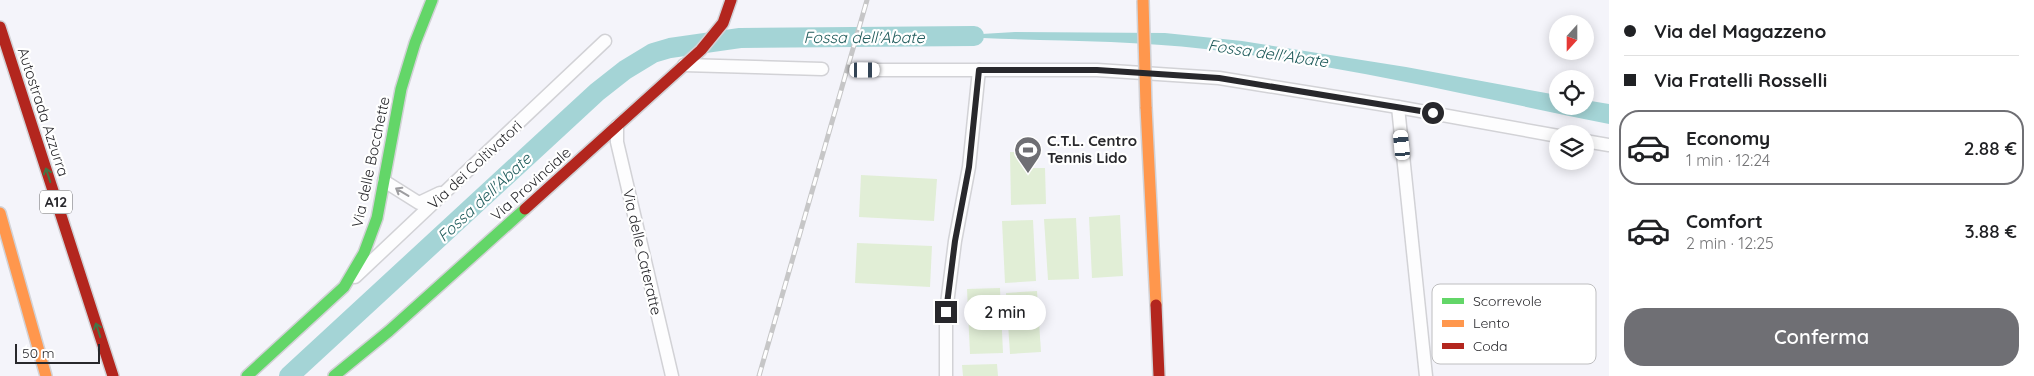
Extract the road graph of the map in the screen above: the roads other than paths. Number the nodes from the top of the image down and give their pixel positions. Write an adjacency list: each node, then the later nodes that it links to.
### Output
1 (432, 0): 15 (main road, Via delle Bocchette)
2 (731, 0): 6 (main road, Via Provinciale)
3 (1143, 0): 25 (main road, bridge)
4 (0, 28): 20 (main road, Autostrada Azzurra / A12, one-way to 4)
5 (605, 41): 16 (street, Via dei Coltivatori)
6 (684, 65): 7 (street); 11 (main road, Via Provinciale)
7 (822, 69)
8 (865, 70): 9 (street)
9 (979, 70): 10 (street); 24 (street)
10 (1398, 107): 12 (street); 26 (street)
11 (616, 126): 22 (main road, Via Provinciale); 23 (street, Via delle Cateratte)
12 (1549, 134)
13 (1594, 142): 14 (street)
14 (1609, 145)
15 (384, 181): 16 (street, one-way to 15); 18 (main road, Via delle Bocchette)
16 (451, 188): 18 (street, Via dei Coltivatori)
17 (0, 213): 19 (main road)
18 (344, 287): 21 (main road, Via delle Bocchette)
19 (46, 376)
20 (114, 376)
21 (247, 376)
22 (334, 376)
23 (672, 376)
24 (946, 376)
25 (1160, 376)
26 (1426, 376)

